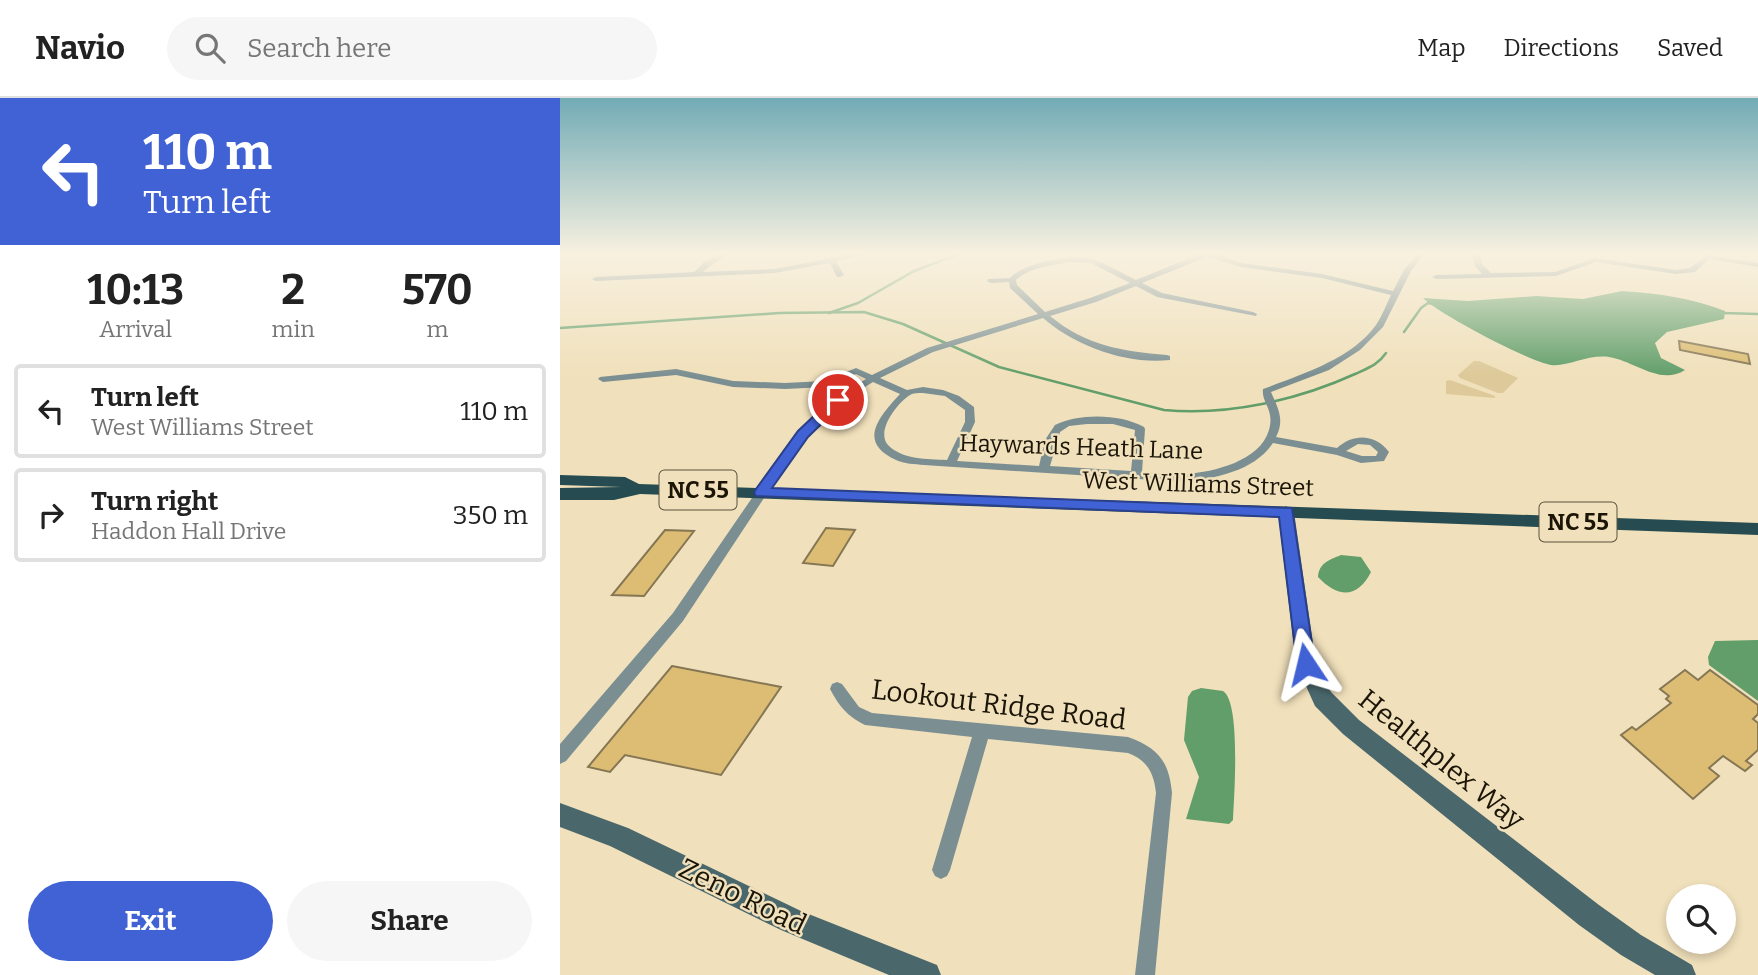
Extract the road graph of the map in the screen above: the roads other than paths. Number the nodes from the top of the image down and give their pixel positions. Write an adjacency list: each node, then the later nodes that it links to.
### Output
1 (1021, 294): 6 (street)
2 (1107, 294): 6 (street)
3 (1160, 294): 5 (street)
4 (1396, 294): 11 (street)
5 (1253, 314)
6 (1043, 316): 7 (street); 9 (street)
7 (1167, 358)
8 (603, 379): 9 (street)
9 (871, 379): 10 (street); 18 (street)
10 (906, 393): 13 (street); 13 (street, Haywards Heath Lane)
11 (1270, 439): 12 (street); 15 (street, Haywards Heath Lane)
12 (1339, 452)
13 (950, 464): 14 (street, Haywards Heath Lane)
14 (1044, 469): 15 (street, Haywards Heath Lane); 15 (street)
15 (1136, 474)
16 (560, 480): 17 (main road, West Williams Street / NC 55)
17 (635, 489): 18 (main road, West Williams Street / NC 55); 19 (main road, West Williams Street / NC 55)
18 (761, 493): 20 (main road, West Williams Street / NC 55); 24 (street)
19 (560, 494)
20 (1286, 512): 21 (main road, West Williams Street / NC 55); 29 (street, Healthplex Way)
21 (1758, 528)
22 (837, 689): 23 (street, Lookout Ridge Road)
23 (982, 731): 26 (street); 28 (street, Lookout Ridge Road)
24 (560, 756)
25 (560, 815): 27 (street, Zeno Road)
26 (941, 870)
27 (928, 975)
28 (1145, 975)
29 (1682, 975)

